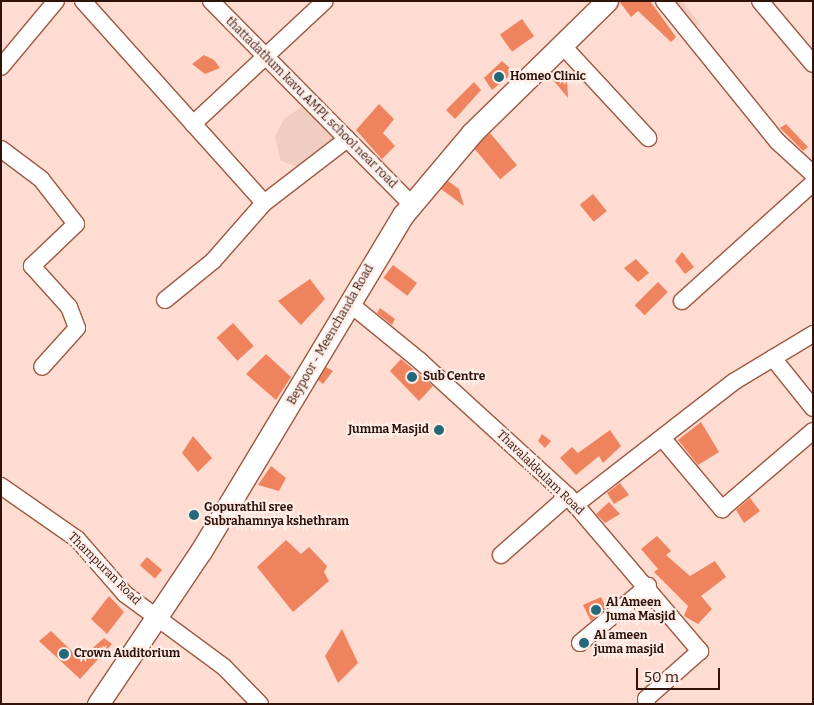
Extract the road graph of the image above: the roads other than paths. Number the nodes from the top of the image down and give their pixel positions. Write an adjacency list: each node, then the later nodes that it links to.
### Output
1 (56, 1): 11 (street)
2 (83, 1): 12 (street)
3 (212, 1): 9 (street, thattadathum kavu AMPL school near road)
4 (325, 1): 9 (street)
5 (606, 1): 8 (main road, Beypoor - Meenchanda Road)
6 (664, 1): 16 (street)
7 (760, 1): 10 (street)
8 (562, 44): 13 (street); 19 (main road, Beypoor - Meenchanda Road)
9 (266, 57): 12 (street); 14 (street, thattadathum kavu AMPL school near road)
10 (813, 64)
11 (1, 67)
12 (193, 124): 18 (street)
13 (648, 138)
14 (347, 139): 18 (street); 19 (street, thattadathum kavu AMPL school near road)
15 (1, 149): 25 (street)
16 (813, 174)
17 (813, 183): 21 (street)
18 (264, 203): 20 (street)
19 (411, 204): 22 (main road, Beypoor - Meenchanda Road)
20 (165, 300)
21 (682, 301)
22 (349, 302): 30 (street, Thavalakkulam Road); 33 (main road, Beypoor - Meenchanda Road)
23 (813, 334): 24 (street)
24 (773, 358): 26 (street); 28 (street)
25 (42, 367)
26 (813, 408)
27 (813, 431): 28 (street)
28 (662, 439): 30 (street)
29 (1, 486): 33 (street, Thampuran Road)
30 (572, 501): 31 (street); 32 (street, Thavalakkulam Road)
31 (501, 555)
32 (648, 586): 34 (street); 37 (street, Thavalakkulam Road)
33 (157, 619): 35 (main road, Beypoor - Meenchanda Road); 36 (street, Thampuran Road)
34 (580, 643)
35 (98, 704)
36 (260, 704)
37 (647, 704)

